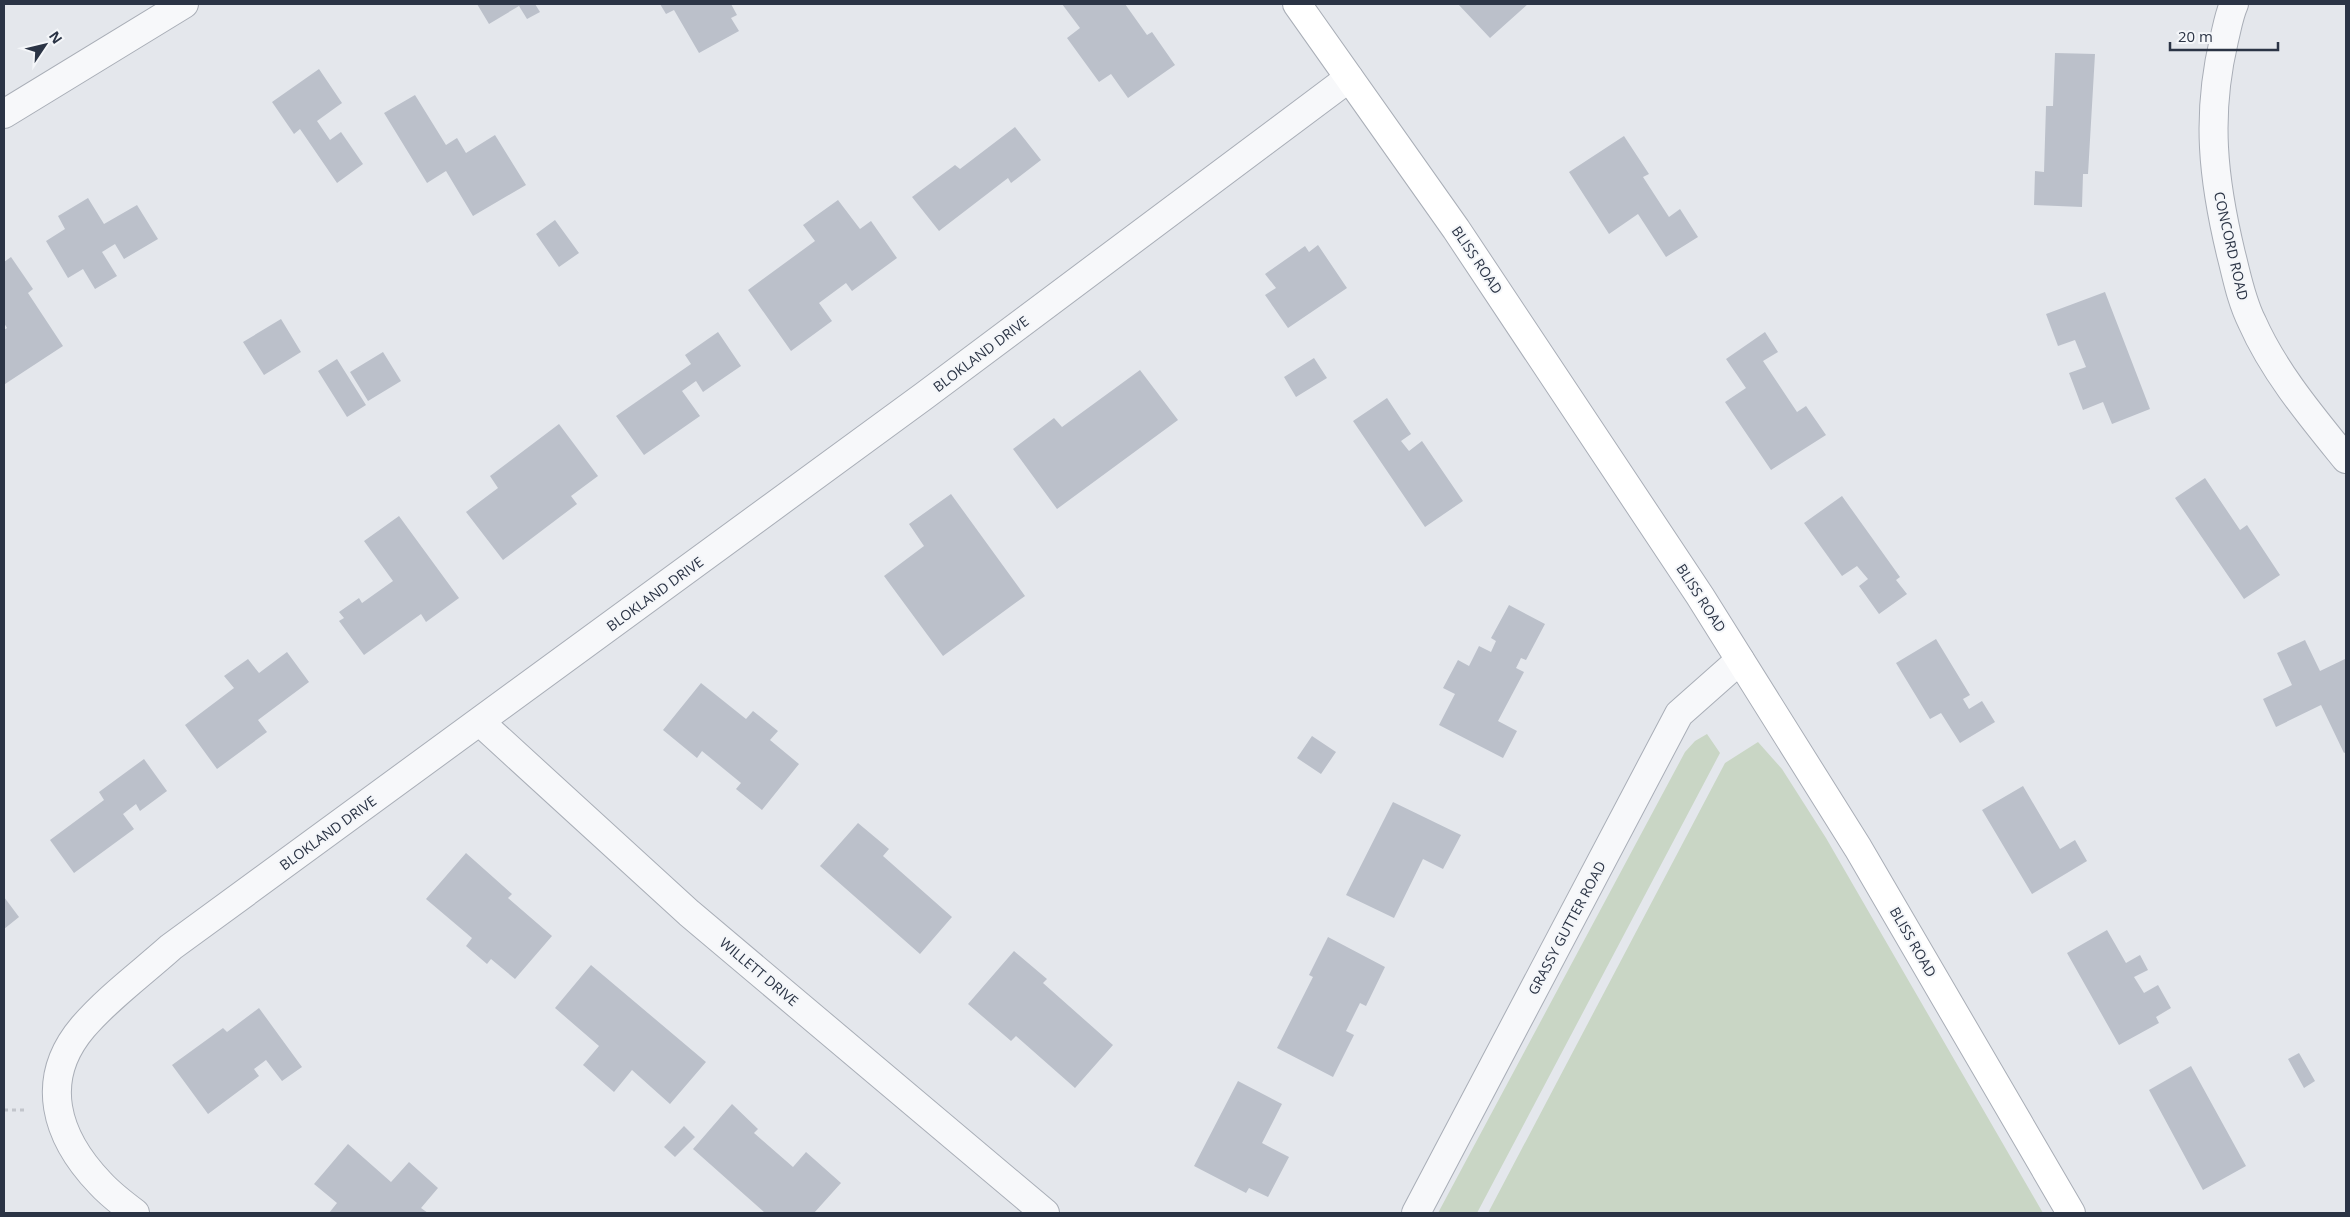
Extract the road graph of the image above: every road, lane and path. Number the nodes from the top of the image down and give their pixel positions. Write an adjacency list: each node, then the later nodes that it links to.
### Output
1 (184, 4): 5 (street)
2 (1297, 4): 4 (main road, BLISS ROAD)
3 (2234, 4): 6 (street, CONCORD ROAD)
4 (1349, 78): 7 (main road, BLISS ROAD); 8 (street, BLOKLAND DRIVE)
5 (4, 114)
6 (2346, 459)
7 (1740, 660): 11 (street, GRASSY GUTTER ROAD); 12 (main road, BLISS ROAD)
8 (480, 722): 9 (street, BLOKLAND DRIVE); 10 (street, WILLETT DRIVE)
9 (135, 1213)
10 (1045, 1213)
11 (1416, 1213)
12 (2070, 1213)

